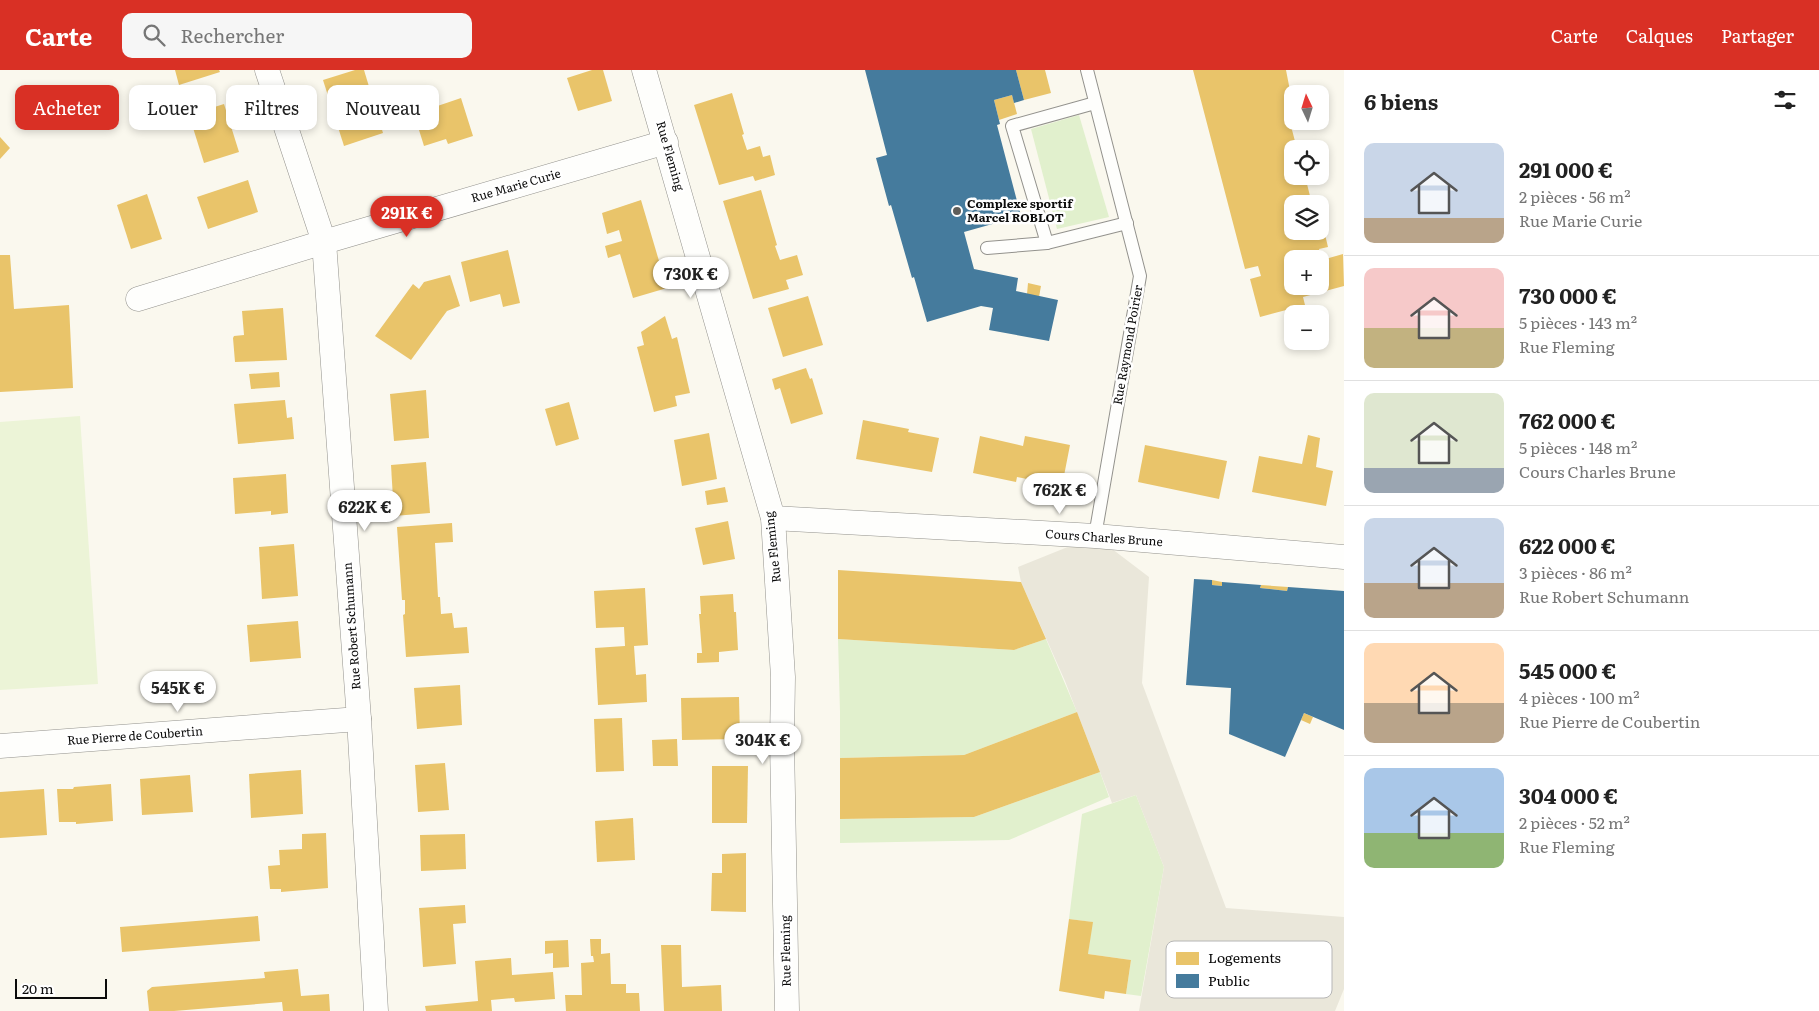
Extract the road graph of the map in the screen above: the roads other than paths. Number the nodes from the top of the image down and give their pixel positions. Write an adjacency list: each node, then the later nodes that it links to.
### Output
1 (267, 70): 7 (street, Rue Robert Schumann)
2 (644, 70): 5 (street, Rue Fleming)
3 (1087, 70): 4 (lane, Rue Raymond Poirier)
4 (1095, 103): 6 (lane, Rue Raymond Poirier); 8 (lane)
5 (666, 142): 7 (street, Rue Marie Curie); 11 (street, Rue Fleming)
6 (1126, 222): 8 (lane); 12 (lane, Rue Raymond Poirier)
7 (324, 242): 10 (street, Rue Marie Curie); 14 (street, Rue Robert Schumann)
8 (1047, 243): 9 (lane)
9 (987, 248)
10 (138, 299)
11 (773, 518): 12 (street, Cours Charles Brune); 17 (street, Rue Fleming)
12 (1095, 536): 13 (street, Cours Charles Brune)
13 (1344, 557)
14 (359, 719): 15 (street, Rue Pierre de Coubertin); 16 (street, Rue Robert Schumann)
15 (0, 746)
16 (376, 1011)
17 (787, 1011)

